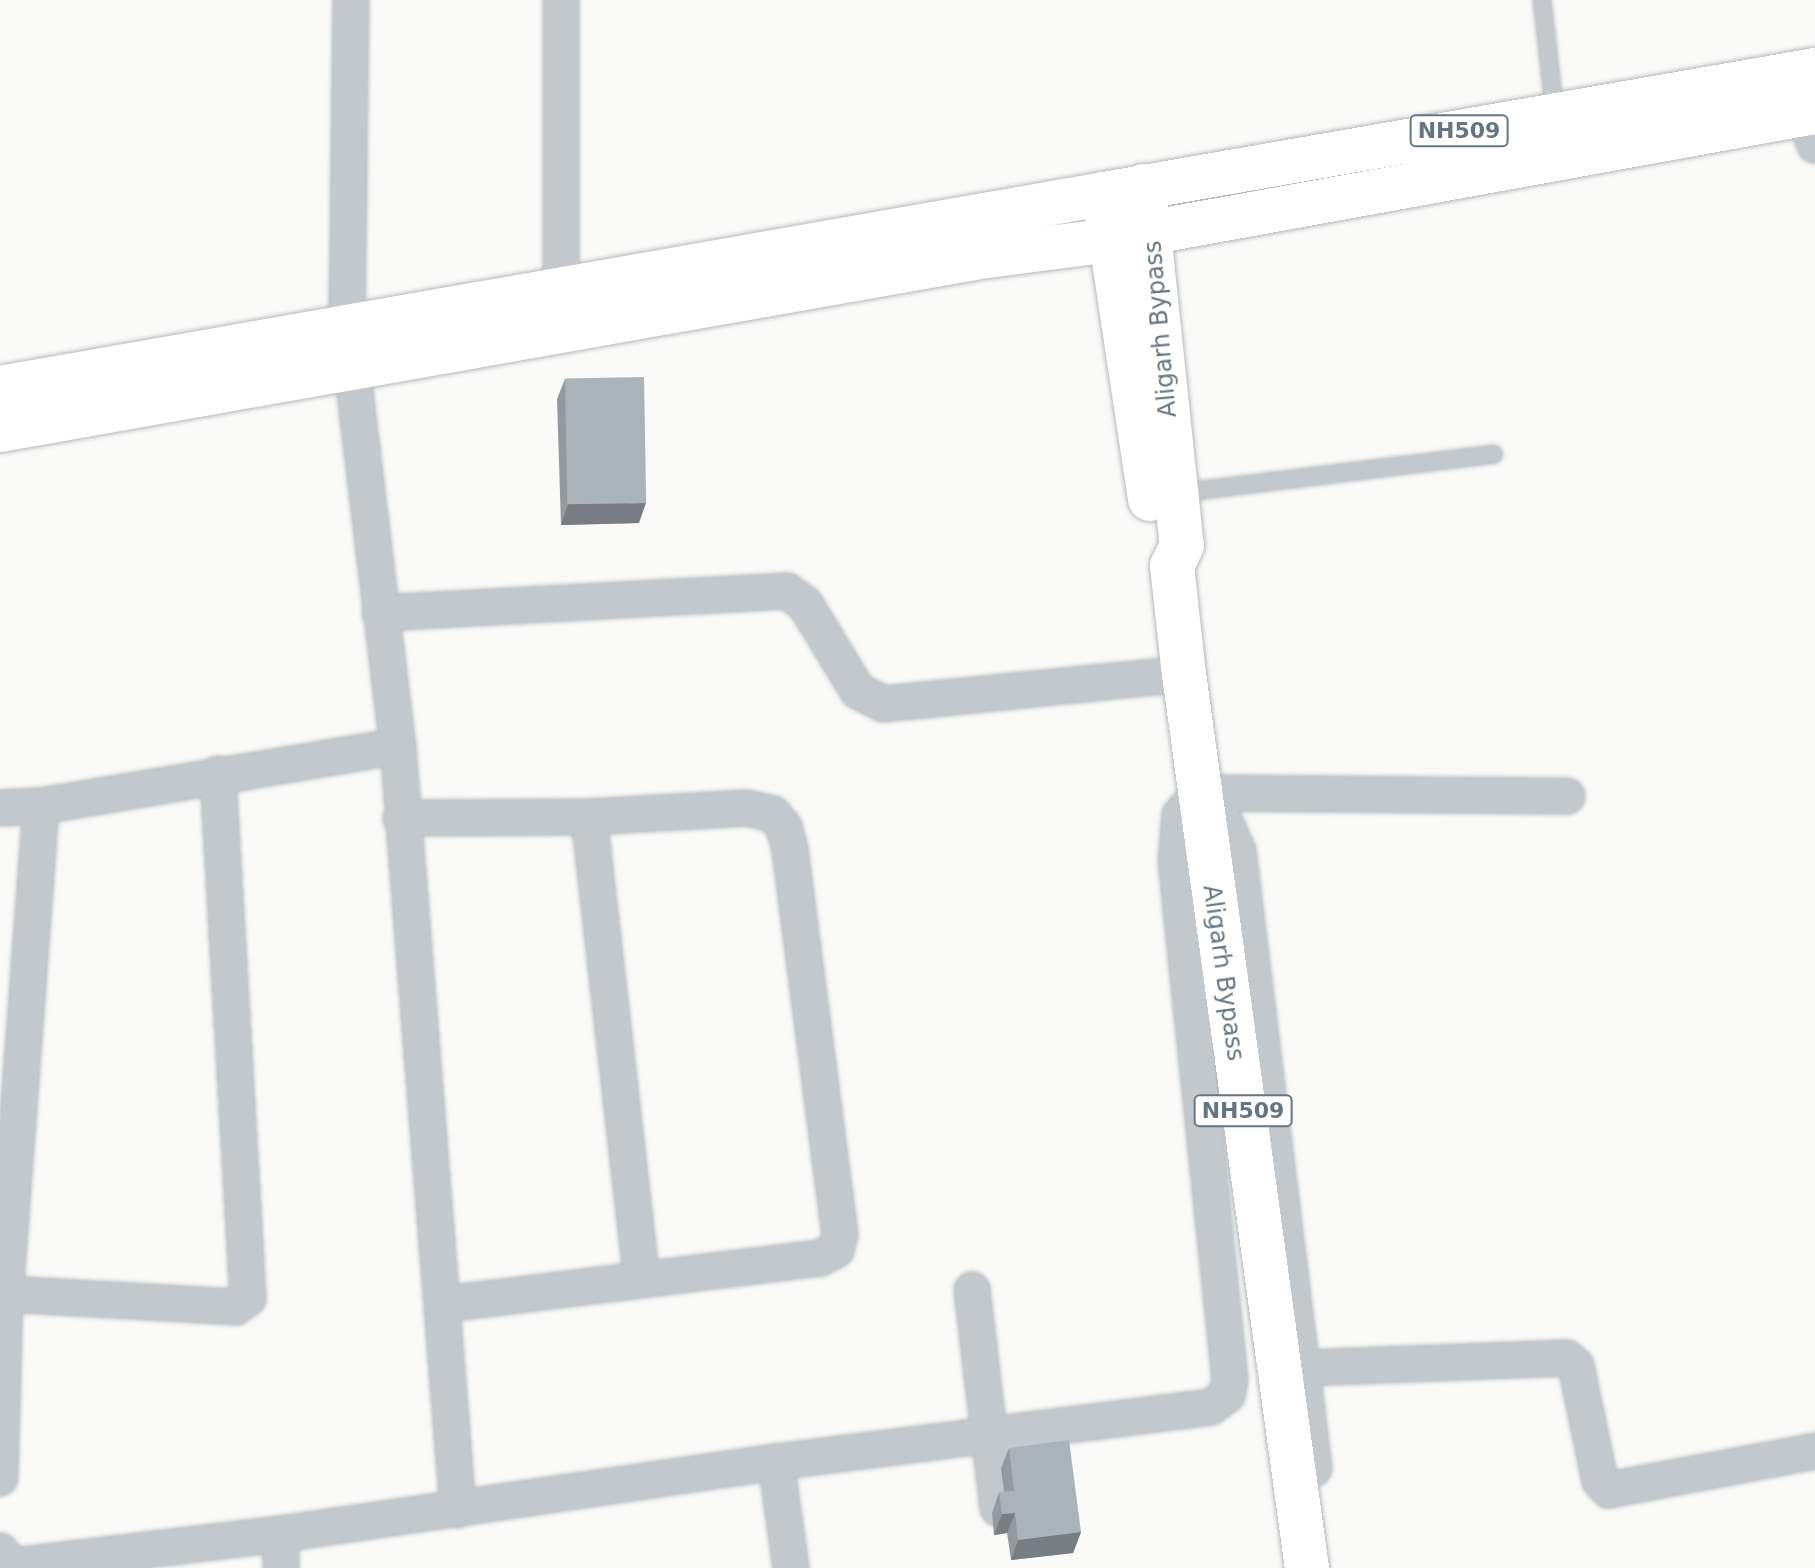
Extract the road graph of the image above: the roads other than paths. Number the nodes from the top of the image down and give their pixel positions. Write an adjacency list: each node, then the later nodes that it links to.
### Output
1 (351, 0): 10 (street)
2 (561, 0): 9 (street)
3 (1542, 0): 5 (lane)
4 (1815, 70): 5 (main road, NH509)
5 (1555, 115): 7 (main road, NH509)
6 (1811, 124): 8 (main road, NH509)
7 (1124, 190): 8 (main road, Aligarh Bypass / NH509); 9 (main road)
8 (1131, 236): 10 (main road); 14 (main road, Aligarh Bypass / NH509); 15 (main road, Aligarh Bypass / NH509)
9 (561, 290): 10 (main road)
10 (349, 347): 11 (main road); 12 (main road); 16 (street)
11 (0, 388)
12 (0, 430)
13 (1494, 454): 14 (lane)
14 (1177, 494): 15 (main road, Aligarh Bypass / NH509)
15 (1172, 566): 17 (main road, Aligarh Bypass / NH509)
16 (380, 613): 17 (street); 18 (street)
17 (1184, 674): 23 (main road, Aligarh Bypass / NH509)
18 (398, 746): 19 (street); 25 (street)
19 (218, 774): 21 (street); 28 (street)
20 (1567, 796): 23 (street)
21 (41, 806): 22 (street); 28 (street)
22 (0, 808)
23 (1202, 812): 30 (street); 32 (street); 43 (main road, Aligarh Bypass / NH509)
24 (589, 817): 25 (street); 26 (street); 26 (street)
25 (401, 818): 29 (street)
26 (642, 1280): 29 (street)
27 (972, 1290): 32 (street)
28 (5, 1294): 31 (street)
29 (443, 1304): 37 (street)
30 (1304, 1368): 33 (street); 44 (street)
31 (2, 1387): 35 (street)
32 (993, 1438): 34 (street); 36 (street)
33 (1815, 1451)
34 (776, 1462): 37 (street); 42 (street)
35 (0, 1478)
36 (998, 1508)
37 (458, 1510): 38 (street)
38 (281, 1534): 40 (street); 41 (street)
39 (0, 1551): 40 (street)
40 (94, 1562)
41 (281, 1568)
42 (791, 1568)
43 (1307, 1568)
44 (1324, 1568)

